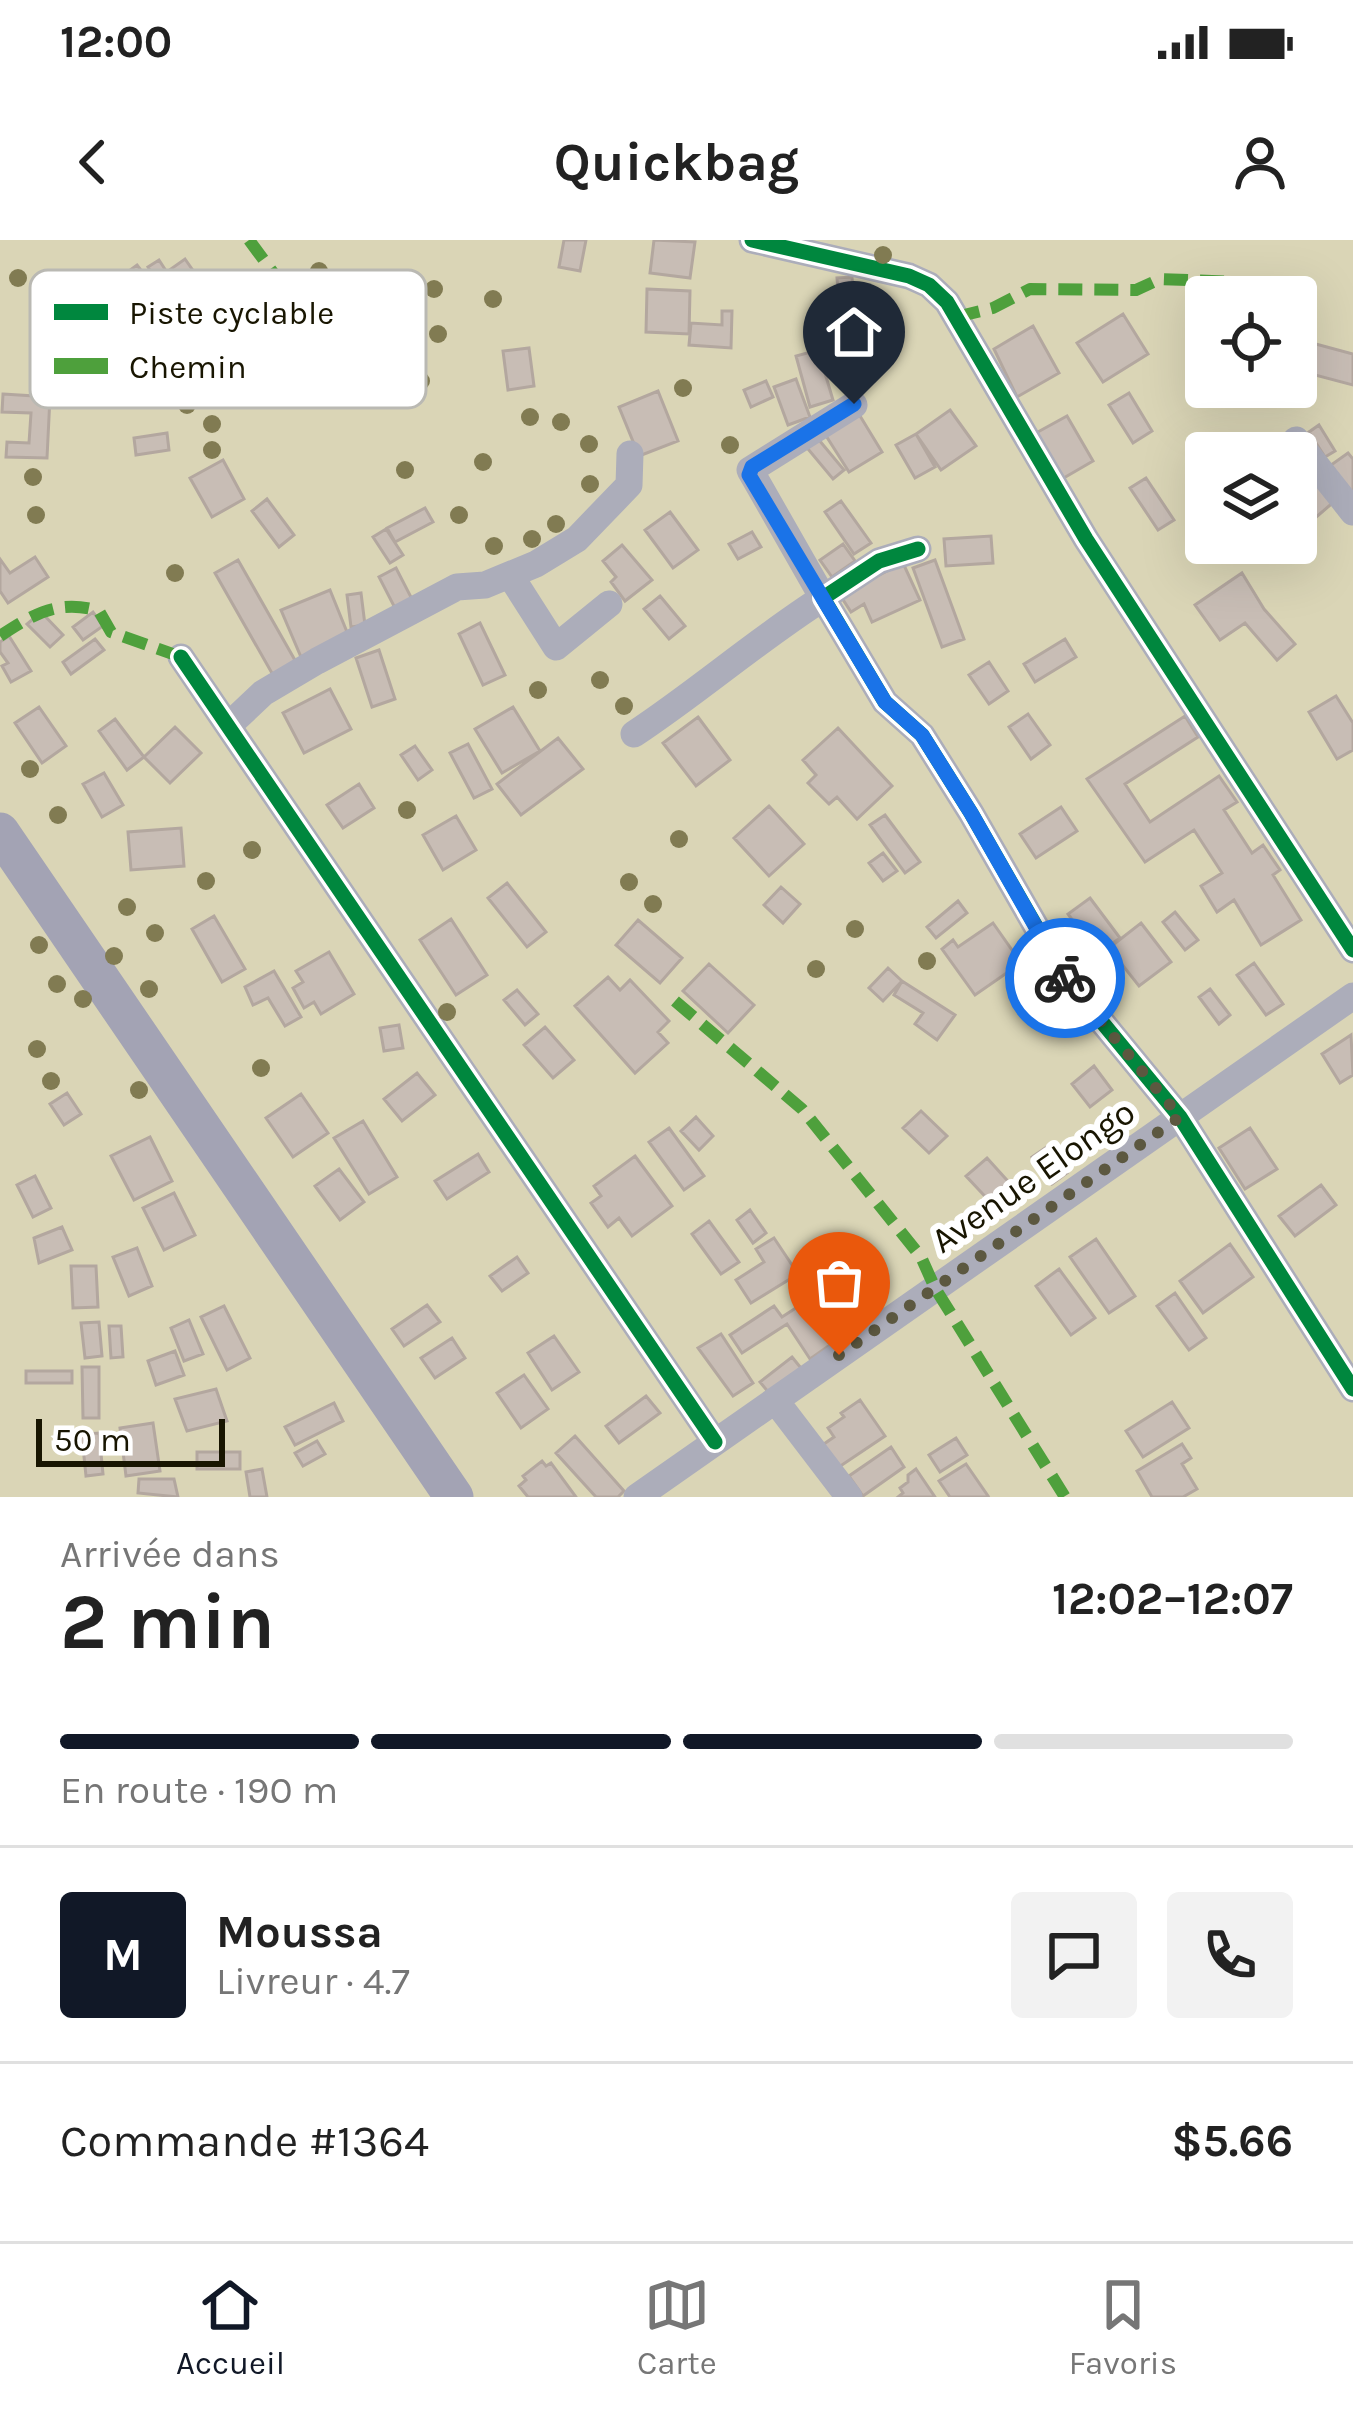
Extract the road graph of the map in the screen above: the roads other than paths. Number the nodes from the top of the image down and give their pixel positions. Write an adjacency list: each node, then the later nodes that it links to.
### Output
1 (752, 240): 14 (street)
2 (854, 404): 8 (street)
3 (630, 454): 7 (street)
4 (1317, 467): 5 (street)
5 (1353, 512)
6 (918, 549): 8 (street)
7 (510, 575): 9 (street); 11 (street)
8 (823, 598): 12 (street); 16 (street)
9 (609, 604)
10 (181, 657): 11 (street)
11 (228, 726): 19 (street)
12 (634, 734)
13 (0, 832): 20 (street)
14 (1353, 950)
15 (1353, 996): 16 (street, Avenue Elongo)
16 (1180, 1117): 17 (street); 18 (street, Avenue Elongo)
17 (1353, 1389)
18 (775, 1400): 19 (street, Avenue Elongo); 22 (street)
19 (716, 1442): 21 (street, Avenue Elongo)
20 (454, 1497)
21 (637, 1497)
22 (849, 1497)

